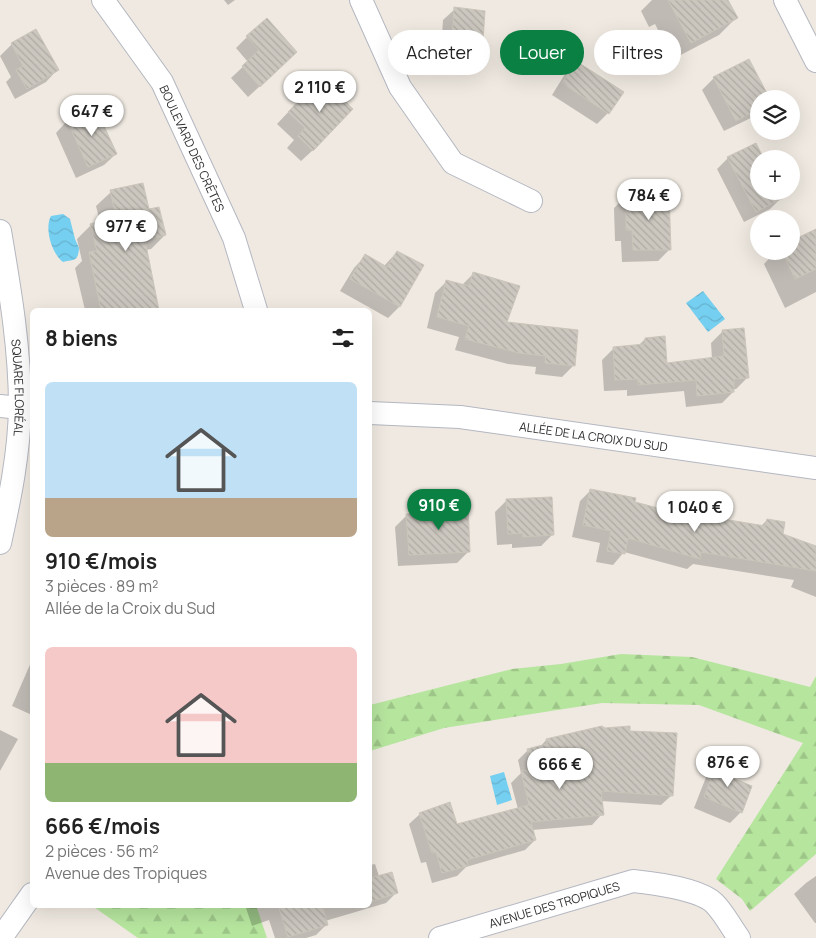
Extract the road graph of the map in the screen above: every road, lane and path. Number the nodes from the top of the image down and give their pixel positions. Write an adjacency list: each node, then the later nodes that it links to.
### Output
1 (103, 0): 7 (street, BOULEVARD DES CRÊTES)
2 (361, 0): 5 (street)
3 (785, 0): 4 (street)
4 (816, 61)
5 (531, 200)
6 (0, 231): 8 (street, SQUARE FLORÉAL)
7 (255, 308)
8 (10, 407): 11 (street, SQUARE FLORÉAL)
9 (372, 413): 10 (street, ALLÉE DE LA CROIX DU SUD)
10 (816, 468)
11 (0, 543)
12 (30, 897): 13 (street)
13 (1, 938)
14 (440, 938): 15 (street, AVENUE DES TROPIQUES)
15 (739, 938)

